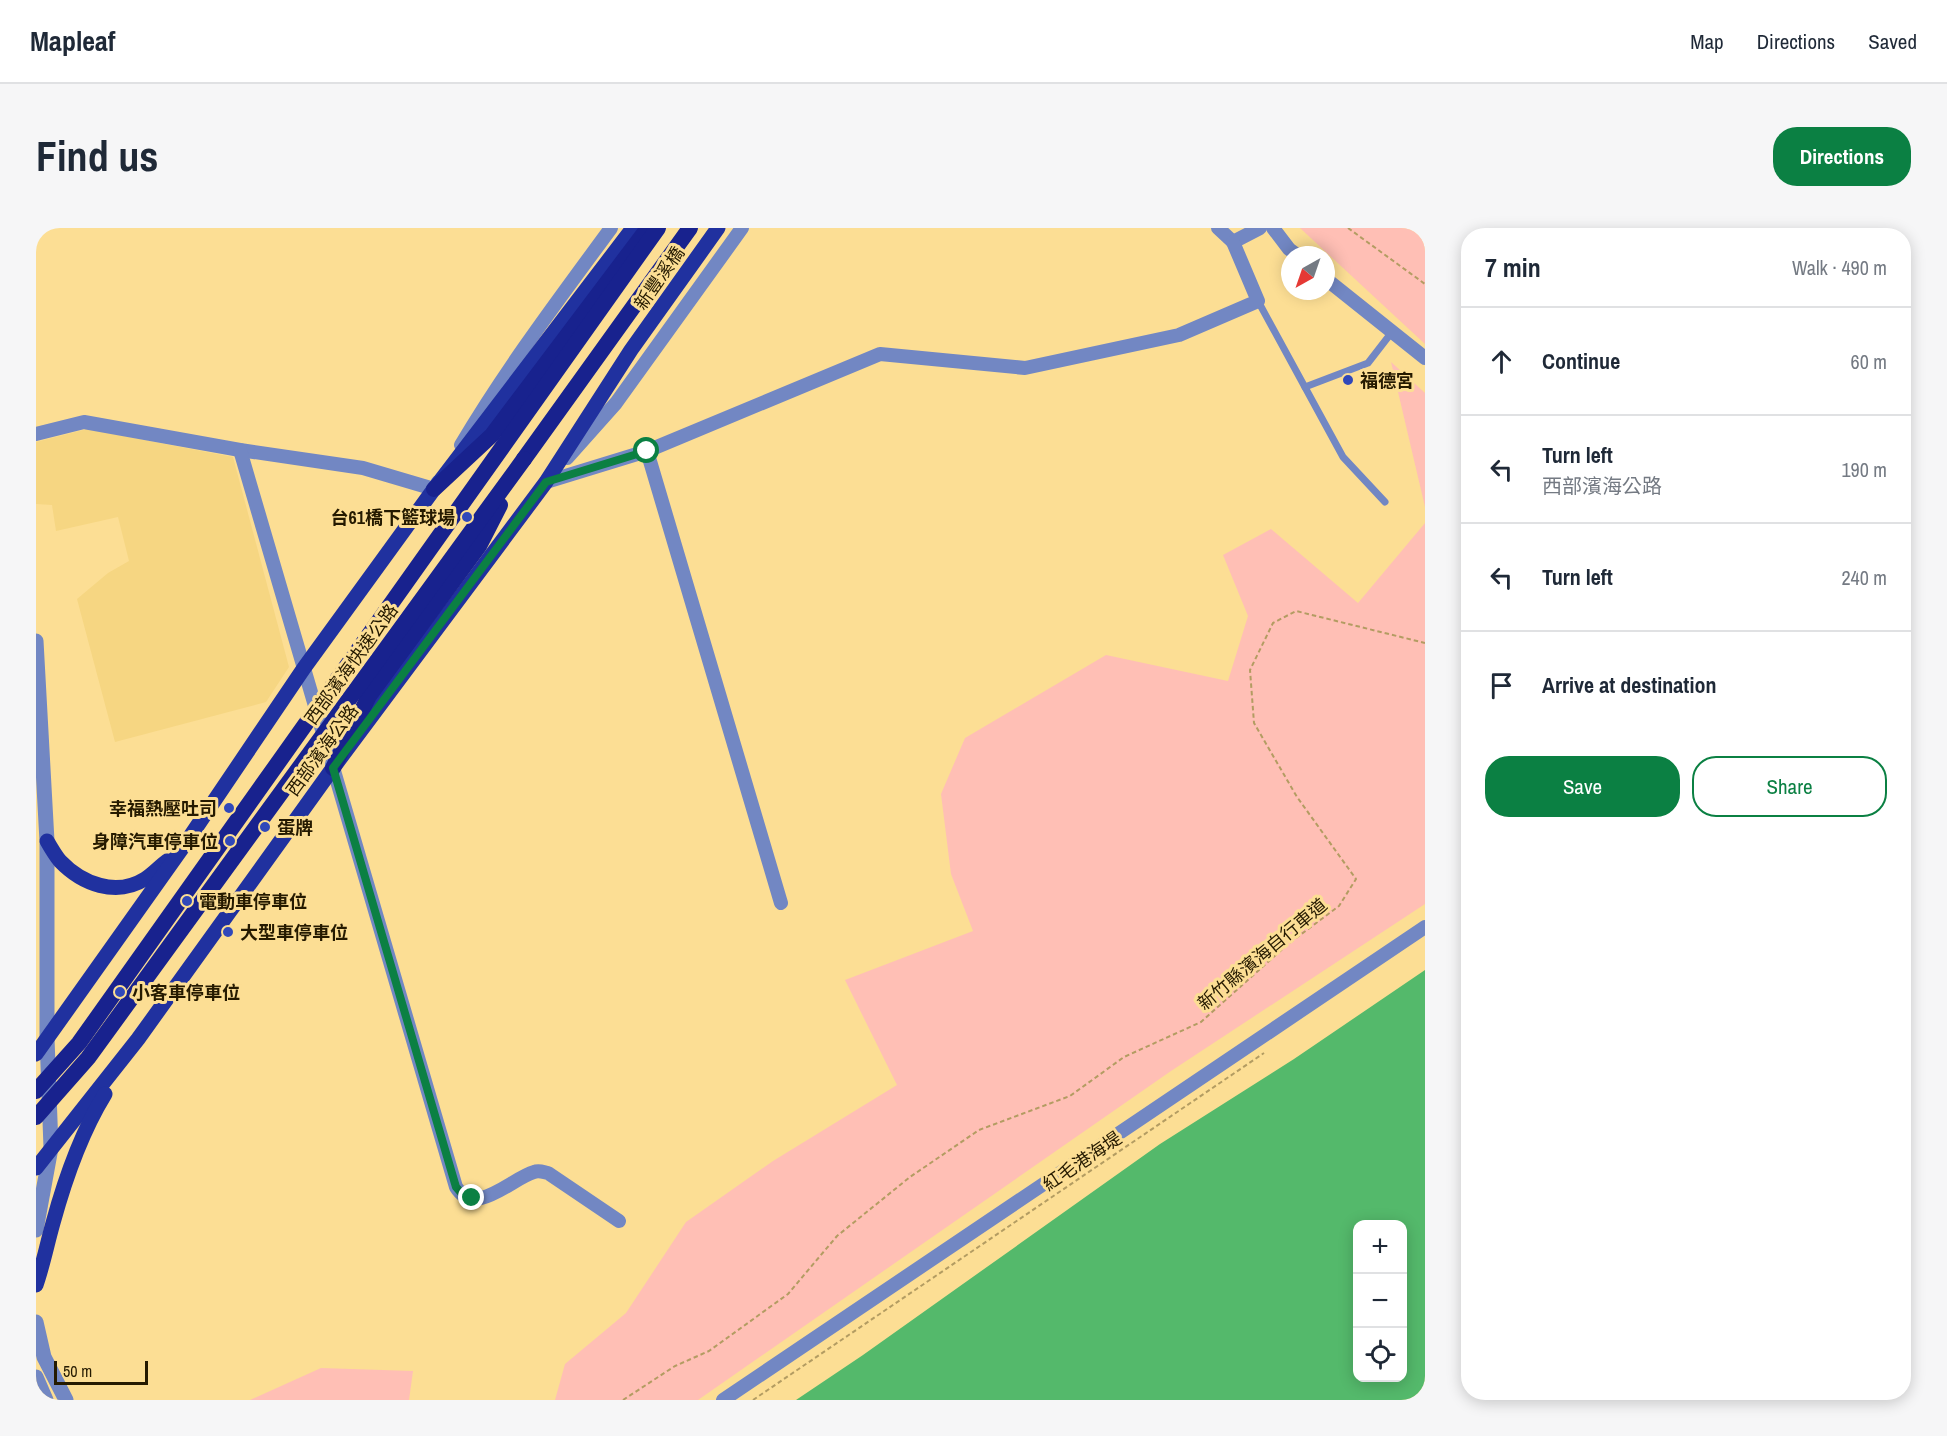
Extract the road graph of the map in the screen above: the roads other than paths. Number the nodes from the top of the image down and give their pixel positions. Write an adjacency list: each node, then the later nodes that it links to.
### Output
1 (611, 228): 24 (street)
2 (633, 228): 24 (main road)
3 (648, 228): 24 (highway)
4 (658, 228): 36 (highway, 西部濱海快速公路, bridge)
5 (690, 228): 22 (highway, 西部濱海快速公路)
6 (718, 228): 16 (main road, 新豐溪橋)
7 (742, 228): 23 (street)
8 (1218, 228): 11 (street)
9 (1260, 228): 11 (street)
10 (1273, 228): 12 (street)
11 (1233, 242): 14 (street)
12 (1287, 246)
13 (1335, 286): 15 (street)
14 (1258, 301): 18 (lane); 21 (street)
15 (1392, 332): 17 (street); 18 (lane)
16 (631, 350): 23 (main road, 西部濱海公路)
17 (1425, 358)
18 (1305, 387): 25 (lane)
19 (36, 434): 20 (street)
20 (240, 450): 24 (street); 27 (street)
21 (647, 451): 23 (street); 31 (street)
22 (524, 459): 28 (highway, bridge); 37 (highway, 西部濱海快速公路, bridge)
23 (546, 482): 28 (main road, 西部濱海公路)
24 (434, 489): 27 (main road)
25 (1385, 502)
26 (36, 641): 29 (street)
27 (304, 669): 28 (street); 30 (main road)
28 (333, 768): 34 (main road, 西部濱海公路); 40 (street)
29 (47, 842): 30 (main road); 33 (street)
30 (183, 847): 33 (main road)
31 (781, 903)
32 (1425, 927): 47 (street)
33 (47, 1038): 35 (main road); 38 (street)
34 (138, 1039): 38 (main road, 西部濱海公路); 42 (main road)
35 (36, 1054)
36 (36, 1091)
37 (36, 1117)
38 (51, 1148): 39 (main road, 西部濱海公路); 41 (street)
39 (36, 1168)
40 (619, 1221)
41 (36, 1230)
42 (36, 1285)
43 (36, 1322): 46 (street)
44 (36, 1377): 45 (street)
45 (46, 1400)
46 (66, 1400)
47 (723, 1400)

